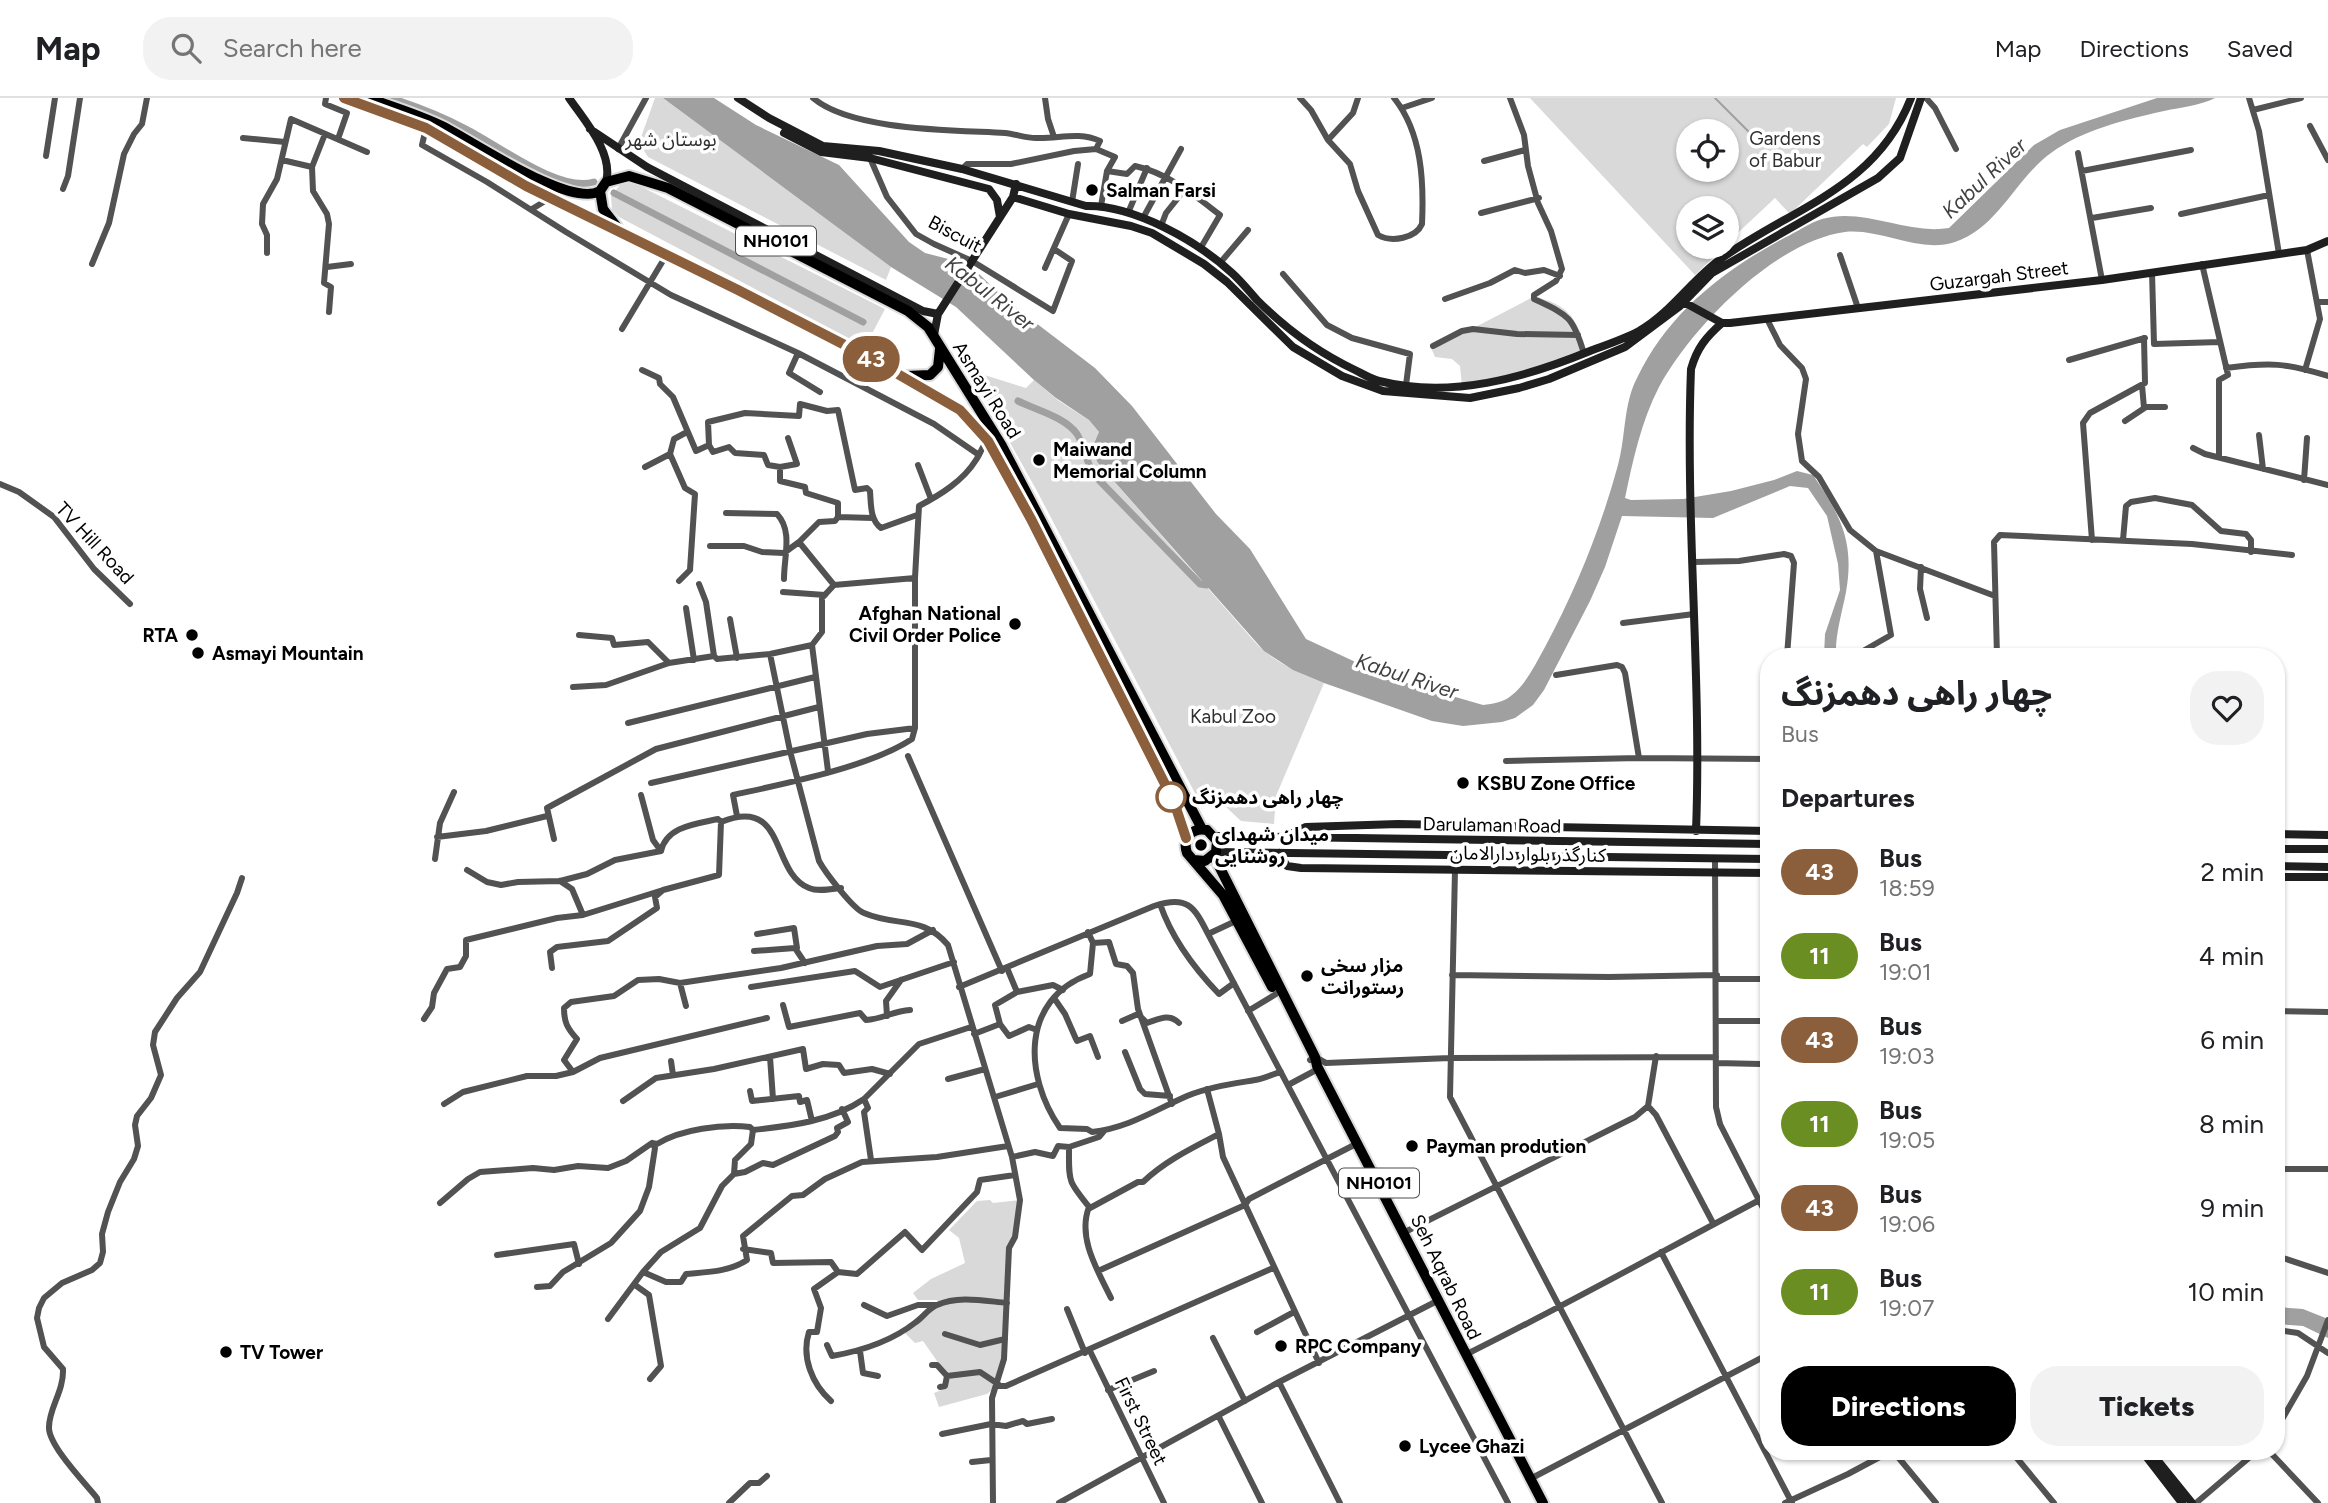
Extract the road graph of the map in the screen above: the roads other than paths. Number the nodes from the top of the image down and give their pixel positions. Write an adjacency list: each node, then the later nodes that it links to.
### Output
1 (55, 98): 40 (street)
2 (80, 98): 55 (street)
3 (146, 98): 84 (street)
4 (326, 98): 29 (street)
5 (344, 98): 24 (highway, Asmayi Road / NH0101)
6 (368, 98): 53 (highway, Asmayi Road / NH0101)
7 (569, 98): 25 (main road)
8 (646, 98): 32 (street)
9 (729, 98): 41 (main road)
10 (738, 98): 48 (main road)
11 (813, 98): 27 (street)
12 (1045, 98): 27 (street)
13 (1300, 98): 30 (street)
14 (1358, 98): 30 (street)
15 (1394, 98): 21 (street)
16 (1432, 98): 21 (street)
17 (1510, 98): 36 (street)
18 (2249, 98): 22 (street)
19 (2301, 98): 22 (street)
20 (1917, 100): 35 (street); 95 (main road); 95 (main road)
21 (1402, 107): 30 (street)
22 (2253, 110): 56 (street)
23 (2310, 126): 43 (street)
24 (426, 128): 58 (highway, Asmayi Road / NH0101); 63 (street)
25 (590, 129): 32 (main road); 53 (main road)
26 (324, 134): 29 (street); 31 (street); 46 (street)
27 (1054, 137): 33 (street)
28 (243, 138): 31 (street)
29 (338, 139): 38 (street)
30 (1328, 140)
31 (285, 142): 42 (street)
32 (618, 149): 100 (main road)
33 (1096, 149): 48 (street); 49 (street)
34 (1181, 149): 51 (street)
35 (1956, 149)
36 (1525, 150): 44 (street); 59 (street)
37 (2191, 150): 50 (street)
38 (366, 152)
39 (2078, 153): 50 (street)
40 (46, 156)
41 (870, 158): 68 (main road); 82 (street, Biscuit)
42 (282, 160): 46 (street); 78 (street)
43 (2328, 160)
44 (1484, 161)
45 (1078, 164): 60 (street)
46 (312, 167): 87 (street)
47 (1147, 168): 49 (street); 51 (street); 64 (street)
48 (962, 169): 52 (main road)
49 (1107, 171): 61 (street)
50 (2082, 171): 70 (street)
51 (1165, 176): 54 (street); 69 (street)
52 (1016, 184): 57 (main road); 60 (main road)
53 (603, 186): 73 (highway, NH0101); 105 (highway, Asmayi Road / NH0101)
54 (1185, 188): 71 (street); 76 (street)
55 (63, 189)
56 (2269, 195): 67 (street); 80 (street)
57 (1013, 197): 66 (main road); 68 (main road)
58 (550, 198): 63 (street); 73 (highway, Asmayi Road / NH0101)
59 (1539, 198): 65 (street); 91 (street)
60 (1072, 202): 61 (main road)
61 (1101, 206): 64 (main road)
62 (2151, 208): 70 (street)
63 (532, 209): 93 (street)
64 (1128, 213): 69 (main road)
65 (1481, 213)
66 (1069, 214): 75 (street); 104 (main road)
67 (2181, 214)
68 (1000, 217): 82 (main road)
69 (1143, 218): 71 (main road)
70 (2092, 219): 92 (street)
71 (1161, 226): 76 (main road)
72 (1248, 230): 83 (street)
73 (621, 231): 79 (highway, Asmayi Road / NH0101)
74 (2328, 241): 77 (main road, Guzargah Street)
75 (1054, 249): 82 (street, Biscuit); 88 (street)
76 (1200, 250): 83 (main road)
77 (2307, 250): 80 (main road, Guzargah Street); 96 (street)
78 (267, 253)
79 (667, 254): 93 (street); 118 (highway, Asmayi Road / NH0101)
80 (2279, 254): 86 (main road, Guzargah Street)
81 (1840, 255): 98 (street)
82 (971, 263): 100 (main road)
83 (1220, 263): 120 (main road)
84 (93, 264)
85 (351, 264): 87 (street)
86 (2202, 264): 89 (main road, Guzargah Street); 109 (street)
87 (327, 267): 99 (street)
88 (1045, 268)
89 (2152, 272): 92 (main road, Guzargah Street); 107 (street)
90 (1283, 274): 120 (street)
91 (1560, 276): 94 (street); 106 (street)
92 (2102, 280): 98 (main road, Guzargah Street)
93 (649, 281): 103 (street); 112 (street)
94 (1445, 299)
95 (1683, 301): 102 (main road); 104 (main road)
96 (2317, 302): 97 (street); 117 (street)
97 (2328, 302)
98 (1858, 308): 101 (main road, Guzargah Street)
99 (329, 312)
100 (938, 314): 105 (main road)
101 (1766, 319): 102 (main road, Guzargah Street); 152 (street)
102 (1720, 322): 156 (main road)
103 (622, 329)
104 (1644, 331): 113 (main road)
105 (934, 335): 111 (highway, Asmayi Road / NH0101)
106 (1578, 335): 110 (street); 113 (street)
107 (2154, 335): 108 (street); 109 (street)
108 (2144, 338): 114 (street); 121 (street)
109 (2220, 342): 115 (street)
110 (1433, 346)
111 (940, 349): 118 (highway); 205 (highway, Asmayi Road / NH0101)
112 (798, 353): 122 (street); 134 (street)
113 (1584, 354): 120 (main road)
114 (2069, 360)
115 (2226, 368): 117 (street); 135 (street)
116 (642, 370): 126 (street)
117 (2305, 370): 119 (street)
118 (900, 375): 130 (highway, Asmayi Road / NH0101)
119 (2328, 376)
120 (1406, 384)
121 (2142, 385): 124 (street); 148 (street)
122 (820, 392)
123 (2165, 407): 124 (street)
124 (2144, 408): 125 (street)
125 (2125, 421)
126 (687, 432): 131 (street); 133 (street)
127 (2259, 435): 139 (street)
128 (788, 438): 138 (street)
129 (2306, 438): 140 (street)
130 (988, 441): 134 (street); 212 (highway, Asmayi Road / NH0101)
131 (709, 445): 138 (street); 147 (street)
132 (2193, 448): 135 (street)
133 (670, 454): 137 (street); 160 (street)
134 (979, 454): 143 (street)
135 (2219, 456): 139 (street)
136 (918, 465): 143 (street)
137 (645, 467)
138 (780, 467): 146 (street)
139 (2263, 470): 140 (street)
140 (2304, 480): 142 (street)
141 (0, 484): 166 (street, TV Hill Road)
142 (2328, 485)
143 (931, 499): 145 (street)
144 (726, 513): 153 (street)
145 (917, 516): 147 (street); 158 (street)
146 (838, 517): 147 (street); 150 (street)
147 (873, 518)
148 (2092, 540): 149 (street); 165 (street)
149 (2123, 540): 154 (street); 154 (street)
150 (799, 542): 153 (street); 162 (street)
151 (710, 547): 153 (street)
152 (1876, 551): 157 (street); 175 (street)
153 (784, 552): 159 (street)
154 (2251, 552): 155 (street)
155 (2292, 555)
156 (1694, 562): 168 (main road); 174 (street)
157 (1921, 567): 165 (street); 169 (street)
158 (915, 578): 162 (street); 189 (street)
159 (785, 579)
160 (679, 581)
161 (699, 584): 178 (street)
162 (834, 585): 164 (street)
163 (783, 592): 164 (street)
164 (825, 595): 173 (street)
165 (1995, 596): 176 (street)
166 (130, 604)
167 (686, 608): 180 (street)
168 (1694, 614): 171 (street); 194 (main road)
169 (1927, 618)
170 (730, 619): 179 (street)
171 (1623, 623)
172 (579, 635): 181 (street)
173 (812, 645): 177 (street); 183 (street)
174 (1788, 648)
175 (1868, 648)
176 (1997, 648)
177 (770, 654): 179 (street); 184 (street)
178 (714, 656): 179 (street); 180 (street)
179 (737, 658)
180 (694, 660): 181 (street)
181 (668, 663): 185 (street)
182 (1556, 675): 193 (street)
183 (815, 677): 184 (street); 186 (street)
184 (776, 686): 187 (street); 188 (street)
185 (573, 687)
186 (819, 707): 187 (street); 190 (street)
187 (783, 717): 191 (street); 202 (street)
188 (628, 723)
189 (915, 728): 190 (street); 197 (street)
190 (823, 744): 191 (street); 197 (street)
191 (790, 751): 198 (street); 199 (street)
192 (908, 756): 252 (street)
193 (1639, 758): 194 (street); 196 (street)
194 (1699, 758): 195 (street); 206 (main road)
195 (1760, 759)
196 (1506, 761)
197 (828, 771): 198 (street)
198 (799, 781): 203 (street); 237 (street)
199 (651, 783)
200 (454, 792): 211 (street)
201 (641, 795): 218 (street)
202 (547, 816): 211 (street); 214 (street)
203 (737, 816): 204 (street); 237 (street)
204 (721, 822): 218 (street); 238 (street)
205 (1202, 829): 210 (highway); 212 (highway)
206 (1696, 831): 207 (main road, کنارگذر بلوار دارالامان); 213 (main road, کنارگذر بلوار دارالامان)
207 (1760, 831)
208 (2285, 834): 209 (main road)
209 (2328, 835)
210 (1215, 836): 213 (main road, Darulaman Road); 220 (highway, NH0101)
211 (437, 837): 221 (street)
212 (1186, 838): 224 (highway, NH0101)
213 (1282, 838): 215 (main road, Darulaman Road)
214 (554, 839)
215 (1760, 844)
216 (2285, 849): 217 (main road)
217 (2328, 849)
218 (661, 851): 236 (street)
219 (1279, 853): 220 (main road, Darulaman Road); 222 (main road, Darulaman Road); 229 (main road, کنارگذر بلوار دارالامان)
220 (1215, 854): 224 (highway); 289 (highway, NH0101)
221 (435, 859)
222 (1715, 859): 223 (main road, Darulaman Road); 230 (street)
223 (1760, 859)
224 (1194, 860): 241 (highway, NH0101)
225 (2285, 866): 226 (main road)
226 (2294, 866): 227 (main road); 233 (main road)
227 (2328, 867)
228 (467, 870): 236 (street)
229 (1455, 870): 230 (main road, کنارگذر بلوار دارالامان); 253 (street)
230 (1715, 872): 231 (main road, کنارگذر بلوار دارالامان); 254 (street)
231 (1760, 873)
232 (2285, 877): 233 (main road)
233 (2295, 877): 234 (main road)
234 (2328, 877)
235 (242, 878): 401 (street)
236 (560, 881): 240 (street)
237 (841, 888): 242 (street)
238 (663, 890): 240 (street); 251 (street)
239 (1160, 904): 243 (street); 245 (street); 258 (street)
240 (583, 915): 273 (street)
241 (1238, 920): 245 (street); 263 (highway, Seh Aqrab Road / NH0101)
242 (933, 930): 249 (street); 250 (street)
243 (1088, 932): 246 (street); 252 (street)
244 (757, 934): 247 (street)
245 (1208, 934): 258 (street)
246 (1093, 943): 261 (street); 274 (street)
247 (797, 948): 248 (street); 250 (street)
248 (754, 951)
249 (954, 962): 256 (street); 260 (street)
250 (805, 963): 257 (street)
251 (552, 968)
252 (1005, 970): 260 (street); 262 (street)
253 (1452, 975): 254 (street); 286 (street)
254 (1717, 977): 255 (street); 276 (street)
255 (1760, 978)
256 (901, 980): 259 (street); 271 (street)
257 (680, 983): 266 (street); 292 (street)
258 (1234, 983): 268 (street)
259 (751, 987)
260 (959, 987): 281 (street)
261 (1063, 990): 262 (street); 264 (street)
262 (1017, 992): 279 (street)
263 (1276, 994): 268 (street); 289 (highway, Seh Aqrab Road / NH0101)
264 (1054, 998): 280 (street); 285 (street)
265 (783, 1005): 271 (street)
266 (686, 1006)
267 (910, 1010): 271 (street)
268 (1248, 1011): 293 (street)
269 (2285, 1011): 270 (street)
270 (2328, 1012)
271 (887, 1016)
272 (767, 1018): 292 (street)
273 (424, 1019)
274 (1143, 1019): 275 (street); 278 (street); 304 (street)
275 (1122, 1021)
276 (1717, 1021): 277 (street); 287 (street)
277 (1760, 1021)
278 (1179, 1023)
279 (1000, 1024): 280 (street); 281 (street)
280 (1037, 1030): 297 (street)
281 (973, 1031): 291 (street); 294 (street)
282 (1125, 1052): 304 (street)
283 (1656, 1056): 286 (street); 287 (street); 307 (street)
284 (770, 1057): 294 (street); 295 (street); 302 (street)
285 (1098, 1057)
286 (1450, 1058): 289 (street); 324 (street)
287 (1716, 1060): 290 (street); 325 (street)
288 (671, 1061): 295 (street)
289 (1315, 1063): 298 (street); 314 (highway, Seh Aqrab Road / NH0101)
290 (1760, 1064)
291 (985, 1069): 296 (street); 301 (street)
292 (573, 1072): 306 (street)
293 (1281, 1072): 298 (street); 299 (street)
294 (890, 1074): 303 (street)
295 (673, 1075): 305 (street)
296 (948, 1079)
297 (1038, 1084): 301 (street); 311 (street)
298 (1287, 1085): 318 (street)
299 (1207, 1089): 304 (street); 312 (street)
300 (750, 1091): 302 (street)
301 (995, 1097): 315 (street)
302 (773, 1099): 309 (street)
303 (864, 1099): 308 (street); 319 (street)
304 (1171, 1100): 311 (street)
305 (623, 1101)
306 (444, 1104)
307 (1648, 1106): 324 (street); 329 (street)
308 (842, 1110): 309 (street); 322 (street)
309 (812, 1121): 310 (street)
310 (753, 1130): 313 (street); 322 (street)
311 (1104, 1131): 316 (street)
312 (1219, 1134): 327 (street); 328 (street)
313 (652, 1143): 326 (street); 335 (street)
314 (1358, 1143): 318 (street); 330 (highway, Seh Aqrab Road / NH0101)
315 (1008, 1146): 317 (street); 319 (street)
316 (1069, 1147): 317 (street); 328 (street)
317 (1012, 1157): 323 (street)
318 (1326, 1159): 327 (street); 351 (street)
319 (872, 1160): 331 (street)
320 (2285, 1169): 321 (street)
321 (2328, 1169)
322 (734, 1174): 338 (street)
323 (1014, 1175): 339 (street); 345 (street)
324 (1498, 1186): 330 (street); 348 (street)
325 (1759, 1200): 329 (street)
326 (440, 1203)
327 (1245, 1205): 336 (street); 337 (street)
328 (1089, 1208): 337 (street)
329 (1713, 1223): 332 (street)
330 (1405, 1232): 344 (highway, Seh Aqrab Road / NH0101)
331 (743, 1249): 338 (street); 339 (street)
332 (1661, 1252): 348 (street); 371 (street)
333 (497, 1255): 335 (street)
334 (2285, 1259): 340 (street)
335 (579, 1264): 342 (street)
336 (1273, 1268): 350 (street); 362 (street)
337 (1098, 1271): 343 (street)
338 (643, 1272): 341 (street)
339 (838, 1272): 377 (street)
340 (2328, 1273)
341 (635, 1285): 352 (street); 372 (street)
342 (537, 1287)
343 (1111, 1298)
344 (1439, 1300): 351 (street); 364 (highway, Seh Aqrab Road / NH0101)
345 (1007, 1303): 347 (street); 358 (street)
346 (864, 1305): 347 (street)
347 (936, 1305): 361 (street)
348 (1562, 1307): 364 (street); 383 (street)
349 (1067, 1309): 362 (street, First Street)
350 (1294, 1312): 355 (street); 366 (street)
351 (1411, 1315): 366 (street); 407 (street)
352 (608, 1320)
353 (2328, 1320): 359 (street)
354 (2285, 1331): 359 (street)
355 (1257, 1332)
356 (945, 1334): 358 (street)
357 (1213, 1338): 378 (street)
358 (1006, 1339): 374 (street)
359 (2320, 1344): 363 (street); 379 (street)
360 (827, 1345): 361 (street)
361 (860, 1351): 369 (street)
362 (1087, 1352): 374 (street); 376 (street, First Street)
363 (2328, 1353)
364 (1465, 1355): 398 (highway, NH0101)
365 (1760, 1359): 371 (street)
366 (1318, 1363): 373 (street)
367 (932, 1365): 370 (street)
368 (1154, 1371): 376 (street)
369 (878, 1376)
370 (947, 1376): 374 (street); 375 (street)
371 (1726, 1377): 383 (street); 385 (street)
372 (650, 1380)
373 (1279, 1382): 378 (street); 406 (street)
374 (997, 1385): 382 (street)
375 (940, 1387)
376 (1108, 1390): 386 (street, First Street)
377 (831, 1401)
378 (1245, 1401): 380 (street)
379 (2285, 1414)
380 (1219, 1417): 386 (street); 405 (street)
381 (1052, 1419): 382 (street)
382 (991, 1424): 384 (street); 387 (street)
383 (1624, 1429): 398 (street); 409 (street)
384 (942, 1434)
385 (1760, 1444)
386 (1140, 1459): 399 (street); 404 (street, First Street)
387 (991, 1460): 396 (street); 403 (street)
388 (1768, 1460): 400 (street)
389 (1875, 1460): 400 (street)
390 (1900, 1460): 410 (street)
391 (2018, 1460): 411 (street)
392 (2149, 1460): 412 (main road)
393 (2158, 1460): 413 (main road)
394 (2246, 1460): 413 (street)
395 (2277, 1460): 414 (street)
396 (972, 1462)
397 (767, 1476): 402 (street)
398 (1530, 1479): 408 (highway, NH0101)
399 (1063, 1502)
400 (1789, 1502)
401 (99, 1503)
402 (729, 1503)
403 (993, 1503)
404 (1164, 1503)
405 (1262, 1503)
406 (1340, 1503)
407 (1508, 1503)
408 (1542, 1503)
409 (1662, 1503)
410 (1936, 1503)
411 (2054, 1503)
412 (2182, 1503)
413 (2194, 1503)
414 (2318, 1503)

